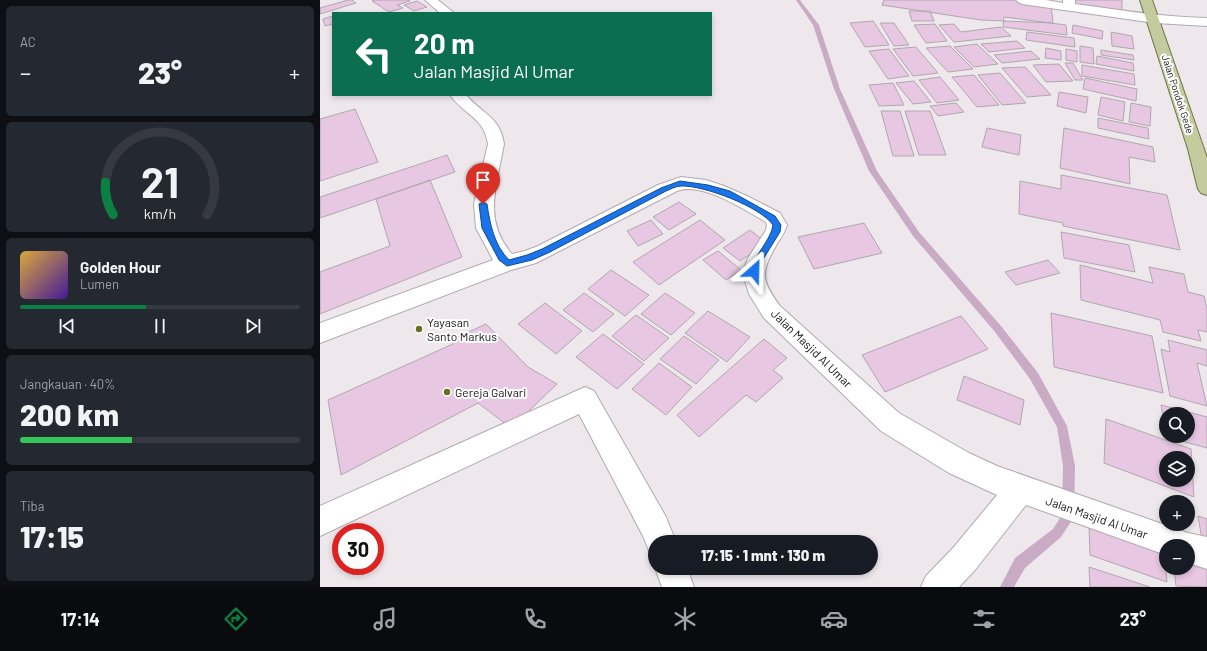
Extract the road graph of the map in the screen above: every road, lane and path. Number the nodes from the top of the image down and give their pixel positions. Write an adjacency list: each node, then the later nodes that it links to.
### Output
1 (431, 0): 5 (street)
2 (1022, 0): 3 (street)
3 (1069, 4): 4 (street)
4 (1149, 9): 6 (street); 8 (main road, Jalan Pondok Gede)
5 (447, 12)
6 (1207, 22)
7 (459, 96): 9 (street)
8 (1207, 189)
9 (507, 263): 10 (street); 11 (street, Jalan Masjid Al Umar)
10 (320, 333)
11 (1020, 490): 14 (street, Jalan Masjid Al Umar); 19 (street)
12 (320, 521): 13 (street)
13 (658, 535)
14 (1162, 539)
15 (1195, 550): 16 (street)
16 (1207, 553)
17 (674, 575): 18 (street)
18 (678, 587)
19 (937, 587)

